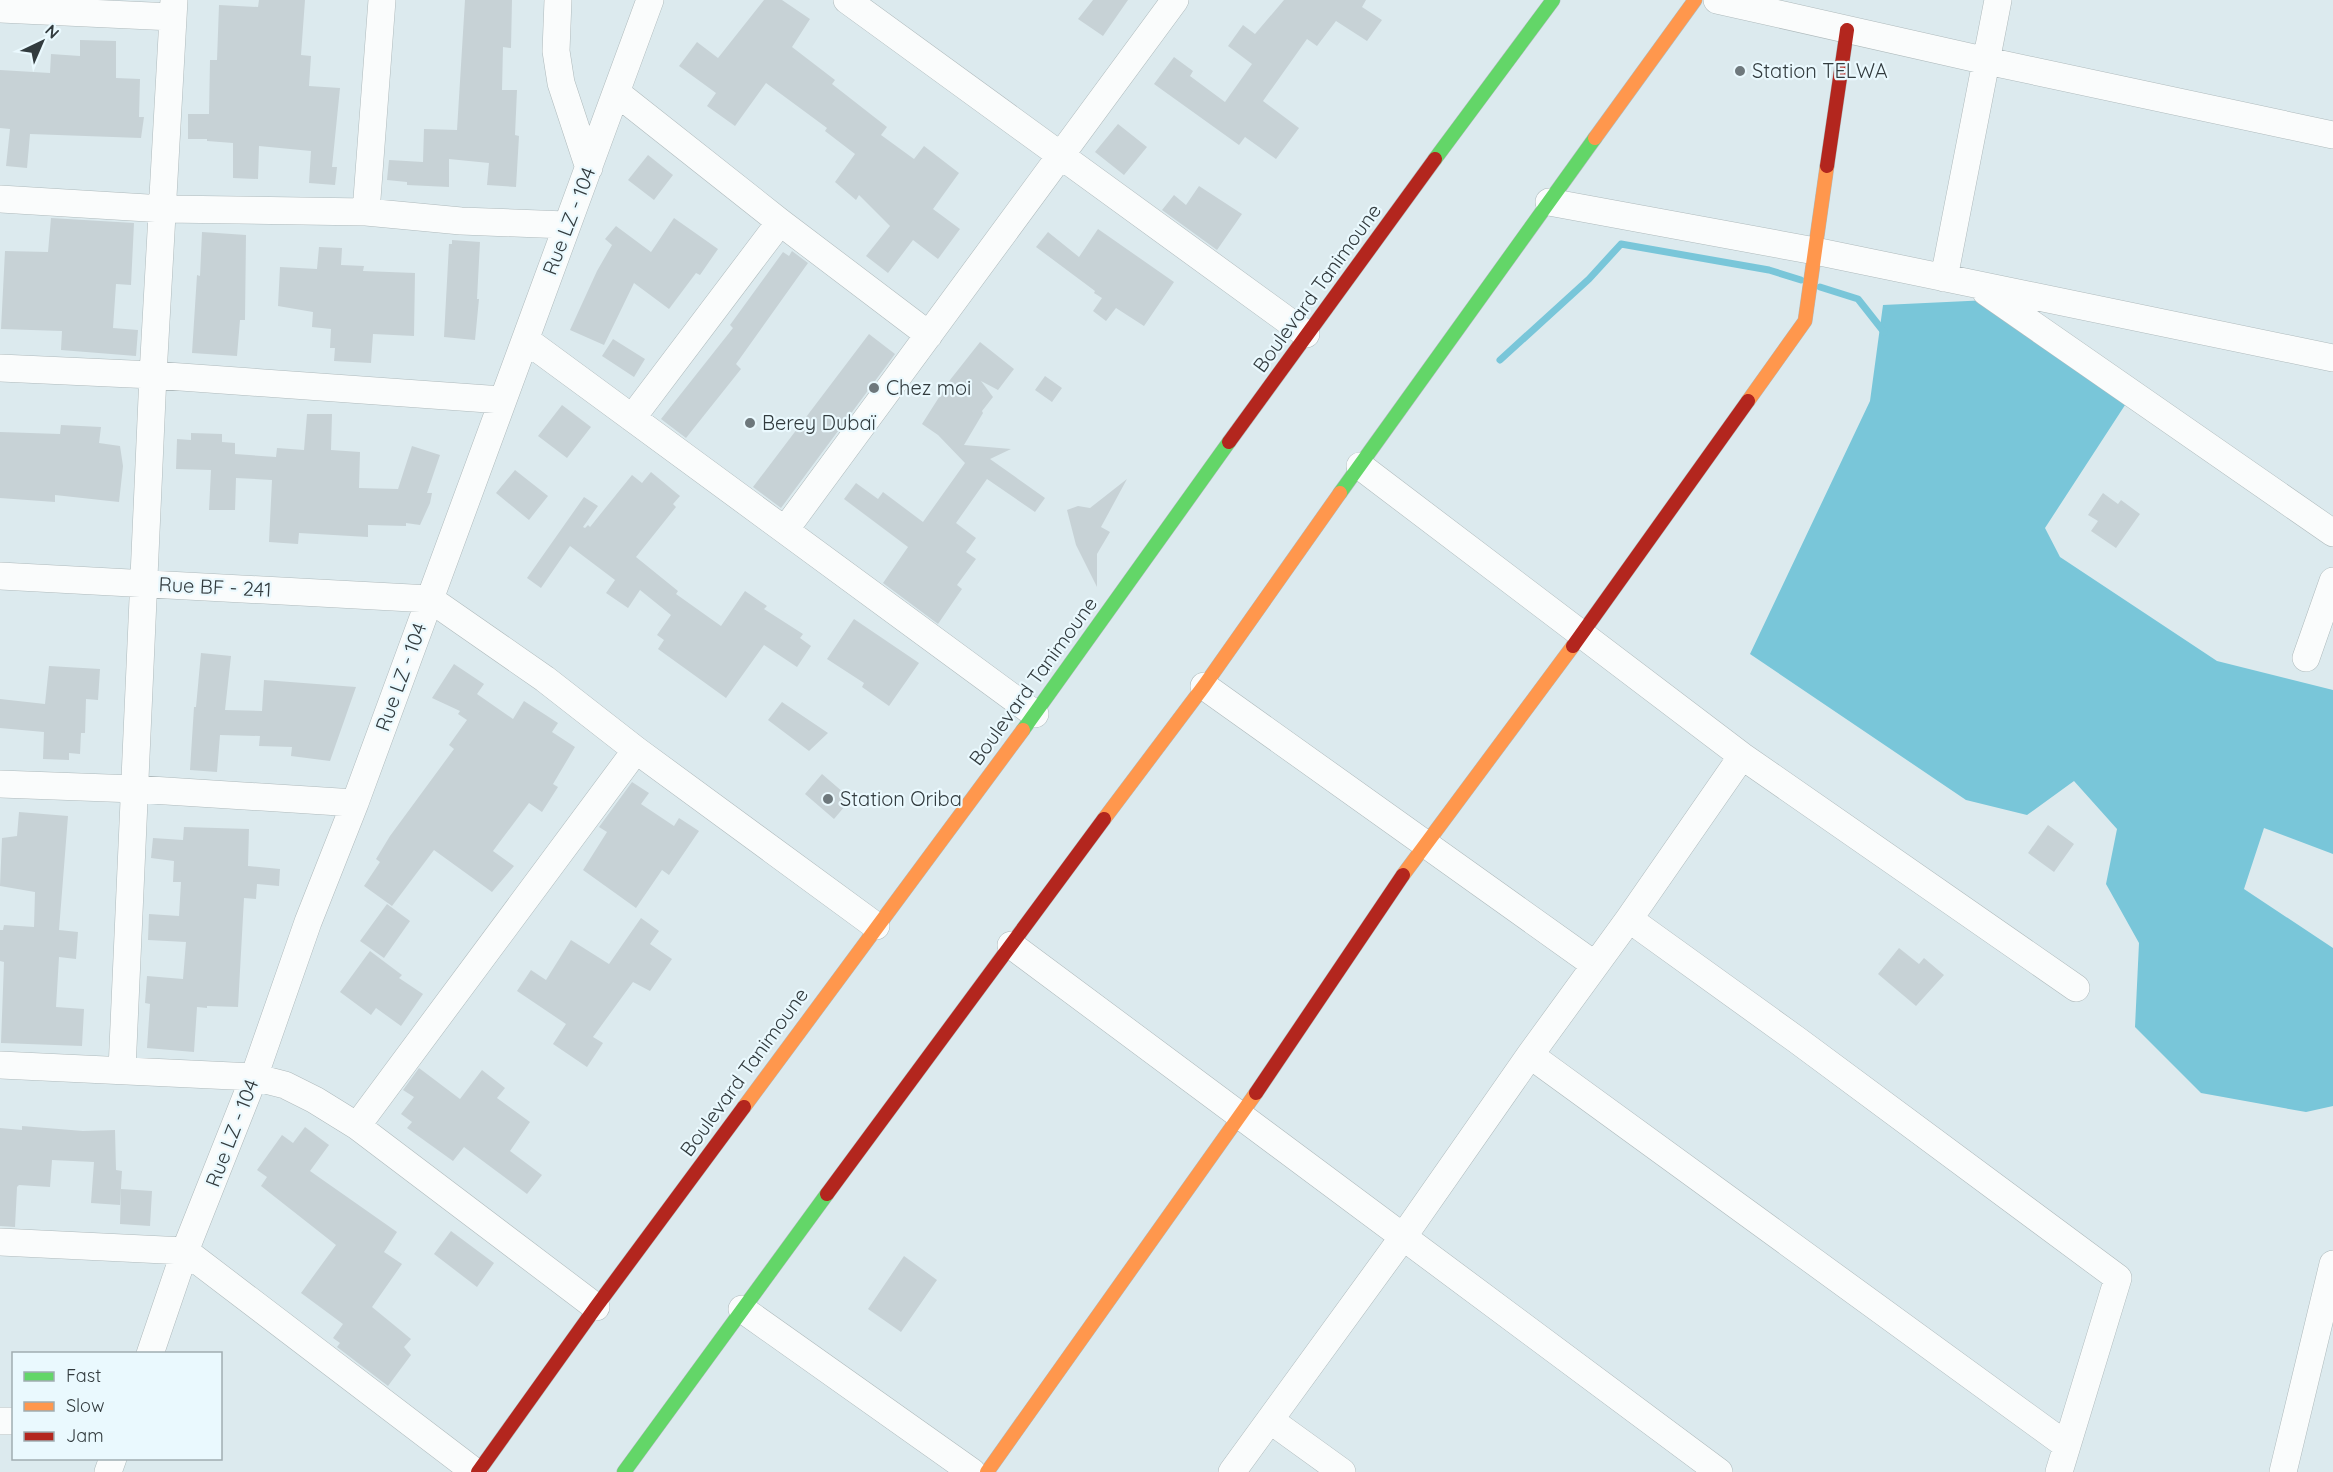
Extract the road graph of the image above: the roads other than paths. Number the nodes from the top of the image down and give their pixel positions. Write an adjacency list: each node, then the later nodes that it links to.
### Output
1 (382, 0): 21 (street)
2 (558, 0): 17 (street)
3 (650, 0): 14 (street, Rue LZ - 104)
4 (846, 0): 16 (street)
5 (1175, 0): 16 (street)
6 (1695, 0): 19 (main road)
7 (1717, 0): 12 (street)
8 (1998, 0): 13 (street)
9 (1544, 3): 27 (main road, Boulevard Tanimoune)
10 (173, 8): 11 (street); 20 (street)
11 (0, 9)
12 (1847, 30): 13 (street); 24 (main road)
13 (1987, 61): 15 (street); 25 (street)
14 (617, 93): 17 (street, Rue LZ - 104); 22 (street)
15 (2333, 135)
16 (1062, 157): 27 (street); 28 (street)
17 (589, 168): 23 (street, Rue LZ - 104)
18 (0, 199): 20 (street)
19 (1549, 202): 24 (street); 35 (main road)
20 (164, 209): 21 (street); 32 (street)
21 (366, 212): 23 (street)
22 (780, 222): 28 (street); 34 (street)
23 (566, 225): 29 (street, Rue LZ - 104)
24 (1815, 251): 25 (street); 42 (main road)
25 (1944, 278): 26 (street)
26 (1975, 285): 30 (street); 37 (street)
27 (1306, 334): 45 (main road, Boulevard Tanimoune)
28 (929, 335): 36 (street)
29 (526, 340): 33 (street, Rue LZ - 104); 34 (street)
30 (2333, 358)
31 (0, 368): 32 (street)
32 (153, 375): 33 (street); 40 (street)
33 (502, 400): 41 (street, Rue LZ - 104)
34 (632, 418): 36 (street)
35 (1360, 465): 42 (street); 44 (main road)
36 (785, 530): 45 (street)
37 (2333, 533)
38 (0, 576): 40 (street, Rue BF - 241)
39 (2333, 581): 43 (street)
40 (145, 584): 41 (street, Rue BF - 241); 49 (street)
41 (430, 599): 46 (street); 50 (street, Rue LZ - 104)
42 (1582, 634): 47 (street); 51 (main road)
43 (2306, 658)
44 (1204, 686): 51 (street); 54 (main road)
45 (1035, 714): 53 (main road, Boulevard Tanimoune)
46 (636, 750): 53 (street); 62 (street)
47 (1742, 756): 52 (street); 56 (street)
48 (0, 784): 49 (street)
49 (135, 789): 50 (street); 59 (street)
50 (355, 803): 60 (street, Rue LZ - 104)
51 (1425, 843): 55 (street); 61 (main road)
52 (1629, 919): 55 (street); 71 (street)
53 (876, 926): 67 (main road, Boulevard Tanimoune)
54 (1011, 945): 61 (street); 68 (main road)
55 (1595, 965): 57 (street)
56 (2076, 988)
57 (1530, 1055): 63 (street); 71 (street)
58 (0, 1065): 59 (street)
59 (122, 1070): 60 (street)
60 (254, 1077): 62 (street); 65 (street, Rue LZ - 104)
61 (1240, 1116): 63 (street); 75 (main road)
62 (357, 1126): 67 (street)
63 (1403, 1237): 70 (street); 78 (street)
64 (0, 1242): 65 (street)
65 (185, 1251): 69 (street, Rue LZ - 104); 72 (street)
66 (2333, 1264): 80 (street)
67 (596, 1307): 72 (main road, Boulevard Tanimoune)
68 (742, 1309): 73 (main road); 74 (street)
69 (150, 1352)
70 (1270, 1420): 76 (street); 77 (street)
71 (2066, 1445): 79 (street)
72 (477, 1472)
73 (624, 1472)
74 (972, 1472)
75 (987, 1472)
76 (1232, 1472)
77 (1342, 1472)
78 (1719, 1472)
79 (2059, 1472)
80 (2283, 1472)

